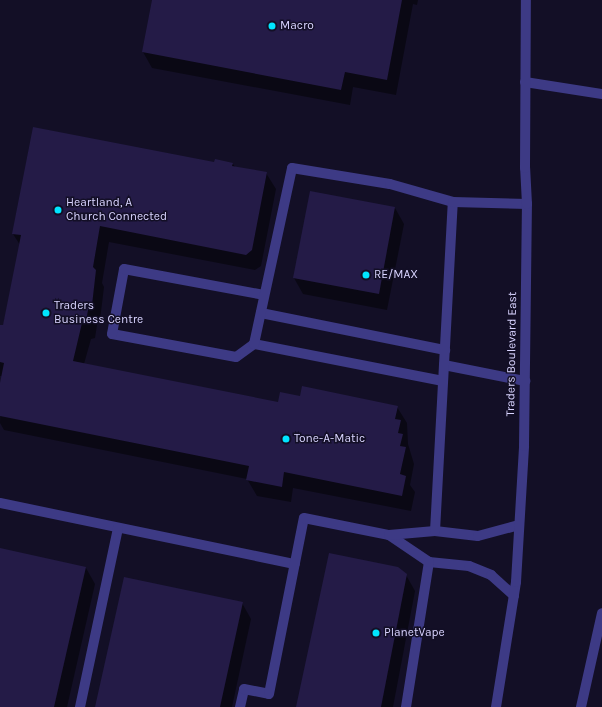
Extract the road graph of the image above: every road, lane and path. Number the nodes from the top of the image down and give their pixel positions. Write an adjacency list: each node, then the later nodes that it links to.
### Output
1 (526, 0): 2 (street, Traders Boulevard East)
2 (526, 82): 3 (street); 5 (street, Traders Boulevard East)
3 (602, 94)
4 (453, 202): 5 (street); 6 (street); 9 (street)
5 (528, 204): 12 (street, Traders Boulevard East)
6 (264, 295): 7 (street); 8 (street)
7 (260, 313): 8 (street); 9 (street)
8 (254, 344): 11 (street)
9 (445, 350): 10 (street)
10 (444, 365): 11 (street); 12 (street)
11 (443, 381): 16 (street)
12 (525, 381): 14 (street, Traders Boulevard East)
13 (0, 503): 15 (street)
14 (519, 525): 16 (street); 20 (street, Traders Boulevard East)
15 (118, 528): 19 (street); 22 (street)
16 (435, 531): 17 (street)
17 (389, 535): 18 (street); 19 (street)
18 (428, 562): 20 (street); 24 (street)
19 (295, 564): 23 (street)
20 (514, 596): 25 (street, Traders Boulevard East)
21 (602, 613): 26 (street)
22 (80, 707)
23 (240, 707)
24 (406, 707)
25 (496, 707)
26 (581, 707)

